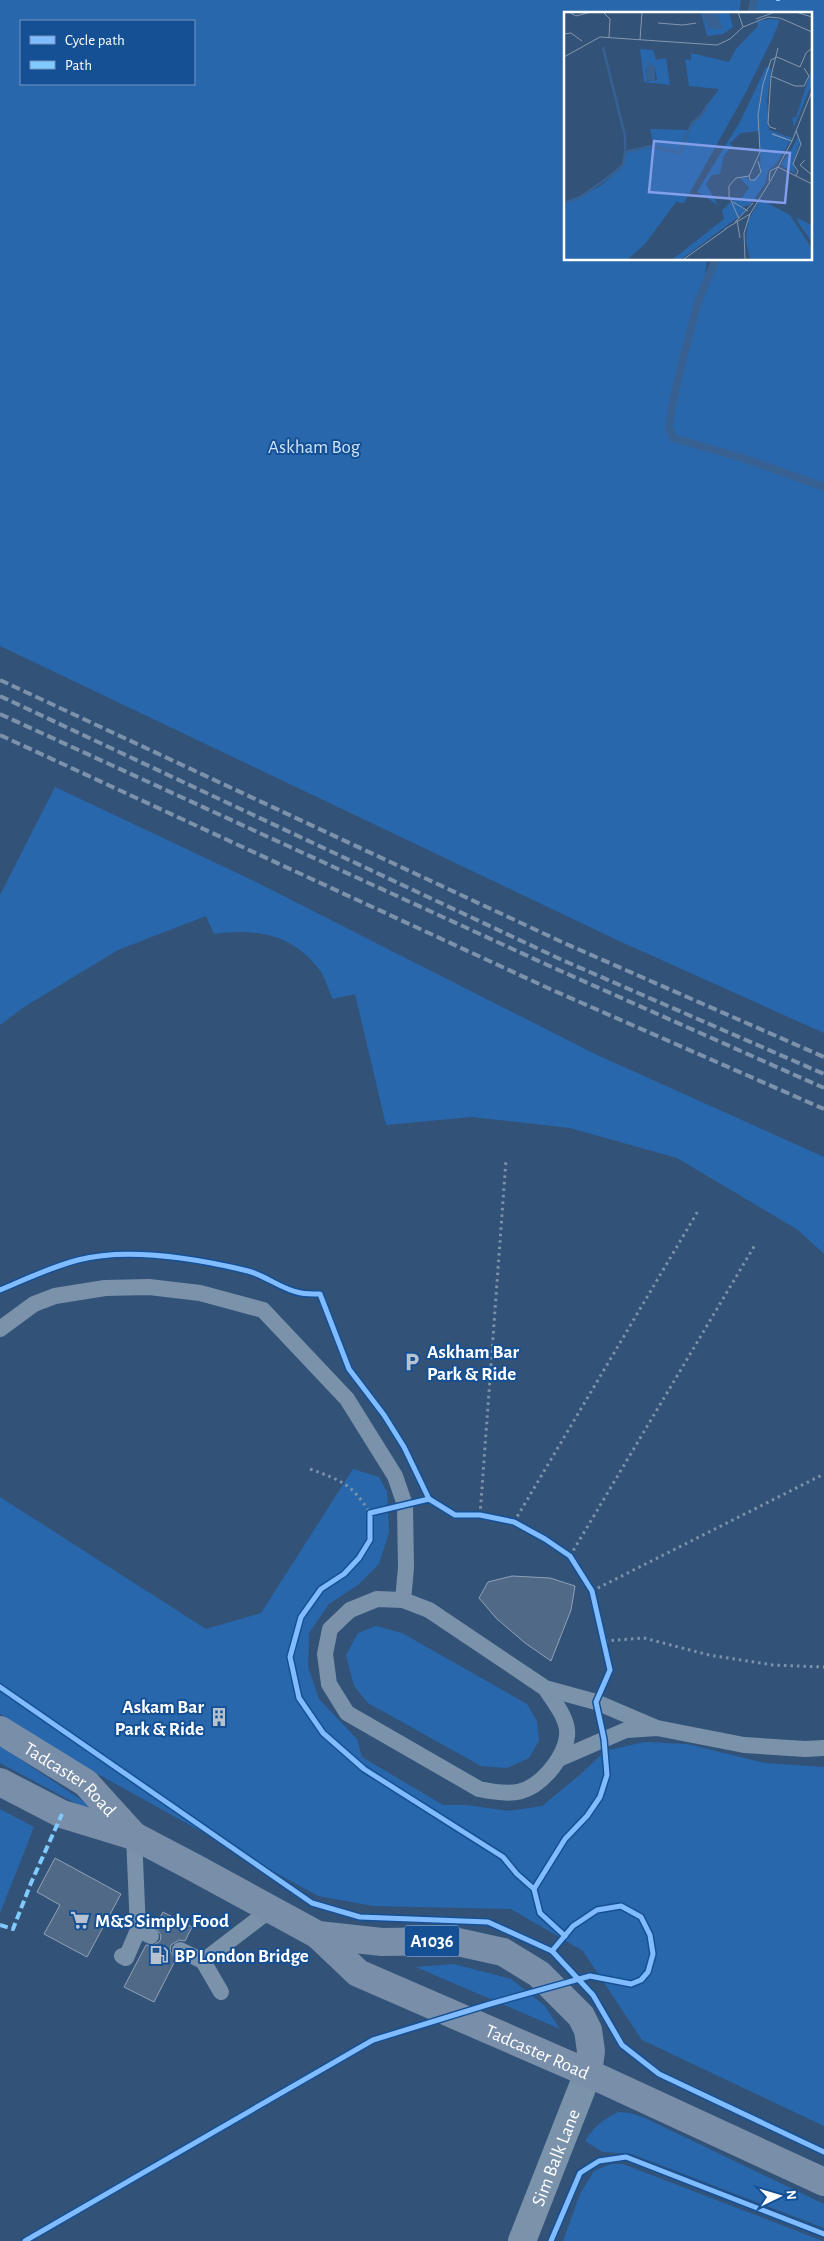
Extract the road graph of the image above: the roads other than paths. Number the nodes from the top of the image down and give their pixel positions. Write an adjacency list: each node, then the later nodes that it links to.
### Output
1 (0, 1329): 2 (lane)
2 (402, 1600): 3 (lane); 7 (lane)
3 (545, 1688): 4 (lane); 7 (lane)
4 (657, 1728): 6 (lane); 7 (lane)
5 (0, 1730): 9 (main road, Tadcaster Road / A1036)
6 (824, 1748)
7 (559, 1759)
8 (0, 1782): 9 (main road, Tadcaster Road / A1036)
9 (134, 1836): 10 (main road, Tadcaster Road / A1036); 13 (lane)
10 (270, 1910): 11 (main road, Tadcaster Road / A1036); 14 (lane)
11 (318, 1936): 16 (main road, Tadcaster Road / A1036); 16 (main road, Tadcaster Road / A1036)
12 (180, 1950): 14 (lane)
13 (122, 1956)
14 (203, 1961): 15 (lane)
15 (221, 1992)
16 (588, 2072): 17 (main road, A1036); 18 (street, Sim Balk Lane)
17 (824, 2182)
18 (522, 2241)

